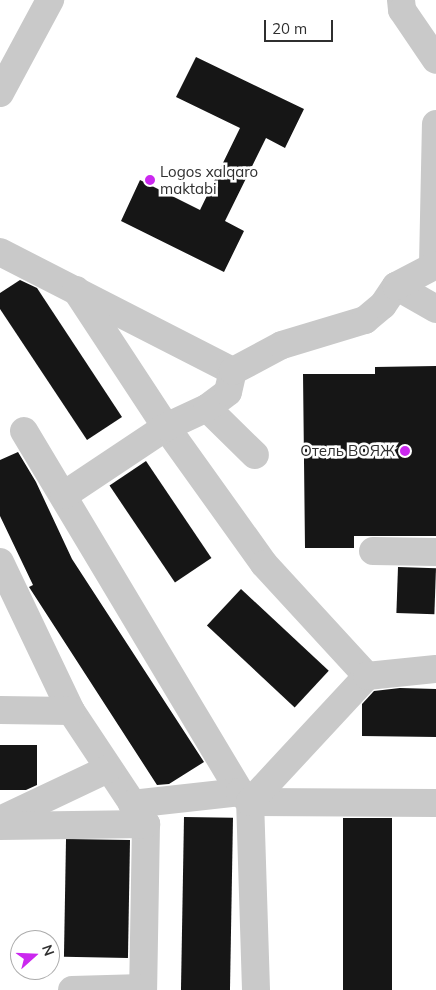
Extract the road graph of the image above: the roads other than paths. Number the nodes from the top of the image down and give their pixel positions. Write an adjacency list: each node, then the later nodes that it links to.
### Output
1 (50, 0): 4 (lane)
2 (401, 0): 3 (lane)
3 (436, 60)
4 (0, 93)
5 (436, 124): 7 (lane)
6 (0, 252): 9 (lane)
7 (434, 265): 8 (lane)
8 (396, 286): 10 (lane); 11 (lane)
9 (76, 290): 11 (lane); 13 (lane)
10 (436, 309)
11 (233, 371): 12 (lane)
12 (207, 408): 13 (lane); 15 (lane)
13 (166, 427): 16 (lane); 21 (lane)
14 (24, 431): 16 (lane)
15 (255, 455)
16 (64, 495): 25 (lane)
17 (373, 550): 18 (lane)
18 (436, 552)
19 (0, 562): 23 (lane)
20 (436, 669): 21 (lane)
21 (367, 676): 25 (lane)
22 (0, 710): 23 (lane)
23 (71, 711): 24 (lane)
24 (108, 769): 27 (lane); 28 (lane)
25 (245, 797): 26 (lane); 27 (lane); 32 (lane)
26 (436, 803)
27 (139, 814): 29 (lane); 30 (lane)
28 (0, 820)
29 (0, 826)
30 (143, 989): 31 (lane)
31 (72, 990)
32 (256, 990)

